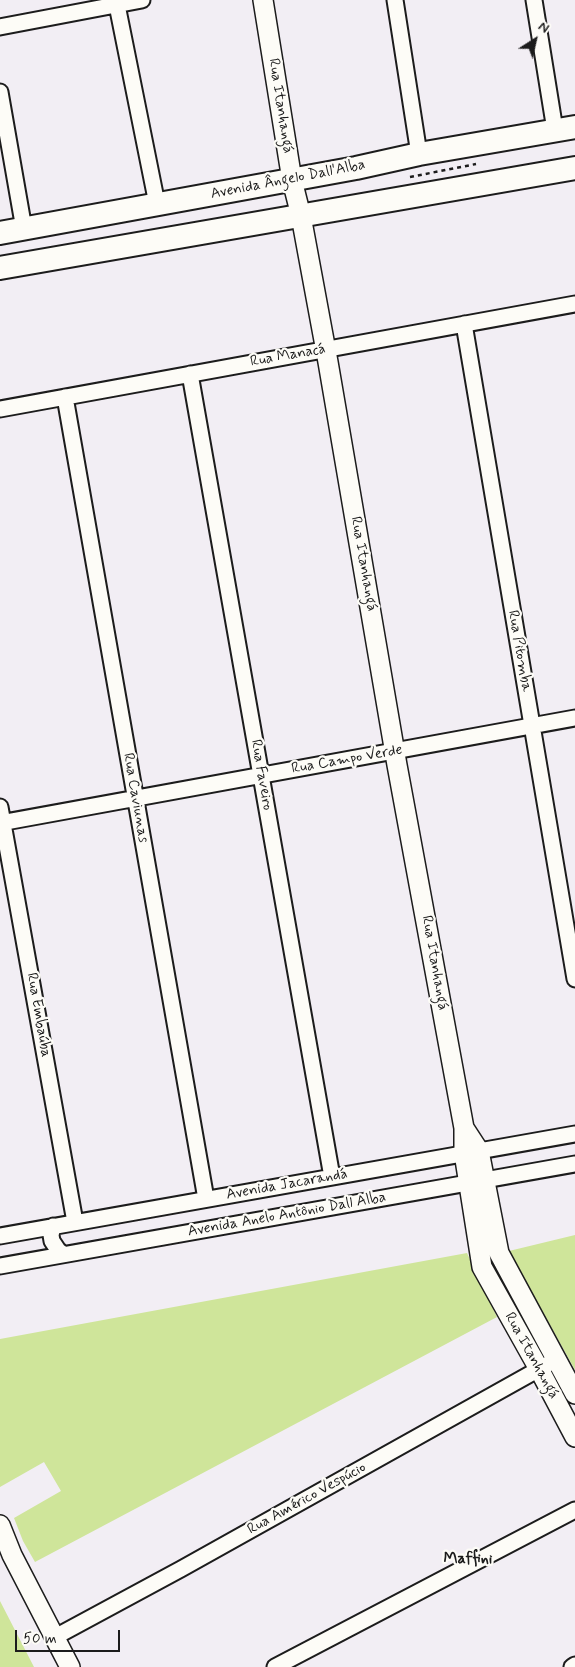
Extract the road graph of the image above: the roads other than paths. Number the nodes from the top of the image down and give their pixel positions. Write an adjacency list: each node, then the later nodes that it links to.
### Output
1 (142, 0): 5 (street)
2 (263, 0): 11 (street, Rua Itanhangá)
3 (395, 0): 9 (street)
4 (534, 0): 8 (street)
5 (118, 5): 6 (street); 12 (street)
6 (0, 27)
7 (0, 92): 14 (street)
8 (565, 129): 9 (main road, Avenida Ângelo Dall'Alba)
9 (419, 154): 11 (main road, Avenida Ângelo Dall'Alba)
10 (575, 168): 13 (main road)
11 (292, 180): 12 (main road, Avenida Ângelo Dall'Alba); 13 (street, Rua Itanhangá)
12 (157, 204): 14 (main road, Avenida Ângelo Dall'Alba)
13 (301, 216): 16 (main road); 19 (street, Rua Itanhangá)
14 (24, 229): 15 (main road, Avenida Ângelo Dall'Alba)
15 (0, 233)
16 (0, 268)
17 (575, 304): 18 (street, Rua Manacá)
18 (464, 324): 19 (street, Rua Manacá); 24 (street, Rua Pitomba)
19 (325, 349): 20 (street, Rua Manacá); 25 (street, Rua Itanhangá)
20 (190, 374): 21 (street, Rua Manacá); 26 (street, Rua Faveiro)
21 (65, 397): 22 (street, Rua Manacá); 27 (street, Rua Caviunas)
22 (0, 409)
23 (575, 718): 24 (street, Rua Campo Verde)
24 (532, 726): 25 (street, Rua Campo Verde); 30 (street, Rua Pitomba)
25 (395, 751): 26 (street, Rua Campo Verde); 32 (street, Rua Itanhangá)
26 (261, 776): 27 (street, Rua Campo Verde); 34 (street, Rua Faveiro)
27 (135, 799): 29 (street, Rua Campo Verde); 36 (street, Rua Caviunas)
28 (0, 807): 29 (street, Rua Embaúba)
29 (1, 823): 37 (street, Rua Embaúba)
30 (575, 978)
31 (575, 1134): 32 (street, Avenida Jacarandá)
32 (471, 1152): 34 (street, Avenida Jacarandá); 35 (street, Rua Itanhangá)
33 (575, 1164): 35 (street, Avenida Anelo Antônio Dall Alba)
34 (332, 1177): 36 (street, Avenida Jacarandá)
35 (476, 1182): 40 (street, Avenida Anelo Antônio Dall Alba); 42 (street, Rua Itanhangá); 43 (street, Rua Itanhangá)
36 (206, 1199): 37 (street, Avenida Jacarandá)
37 (75, 1222): 38 (street, Avenida Jacarandá)
38 (53, 1226): 39 (street, Avenida Jacarandá); 40 (street)
39 (0, 1236)
40 (63, 1254): 41 (street, Avenida Anelo Antônio Dall Alba)
41 (0, 1266)
42 (557, 1359): 43 (street, Rua Américo Vespúcio); 44 (street, Rua Itanhangá)
43 (539, 1369): 45 (street, Rua Itanhangá); 48 (street, Rua Américo Vespúcio)
44 (575, 1394)
45 (575, 1437)
46 (575, 1510): 50 (street)
47 (0, 1525): 48 (street)
48 (55, 1637): 49 (street)
49 (70, 1667)
50 (275, 1667)

